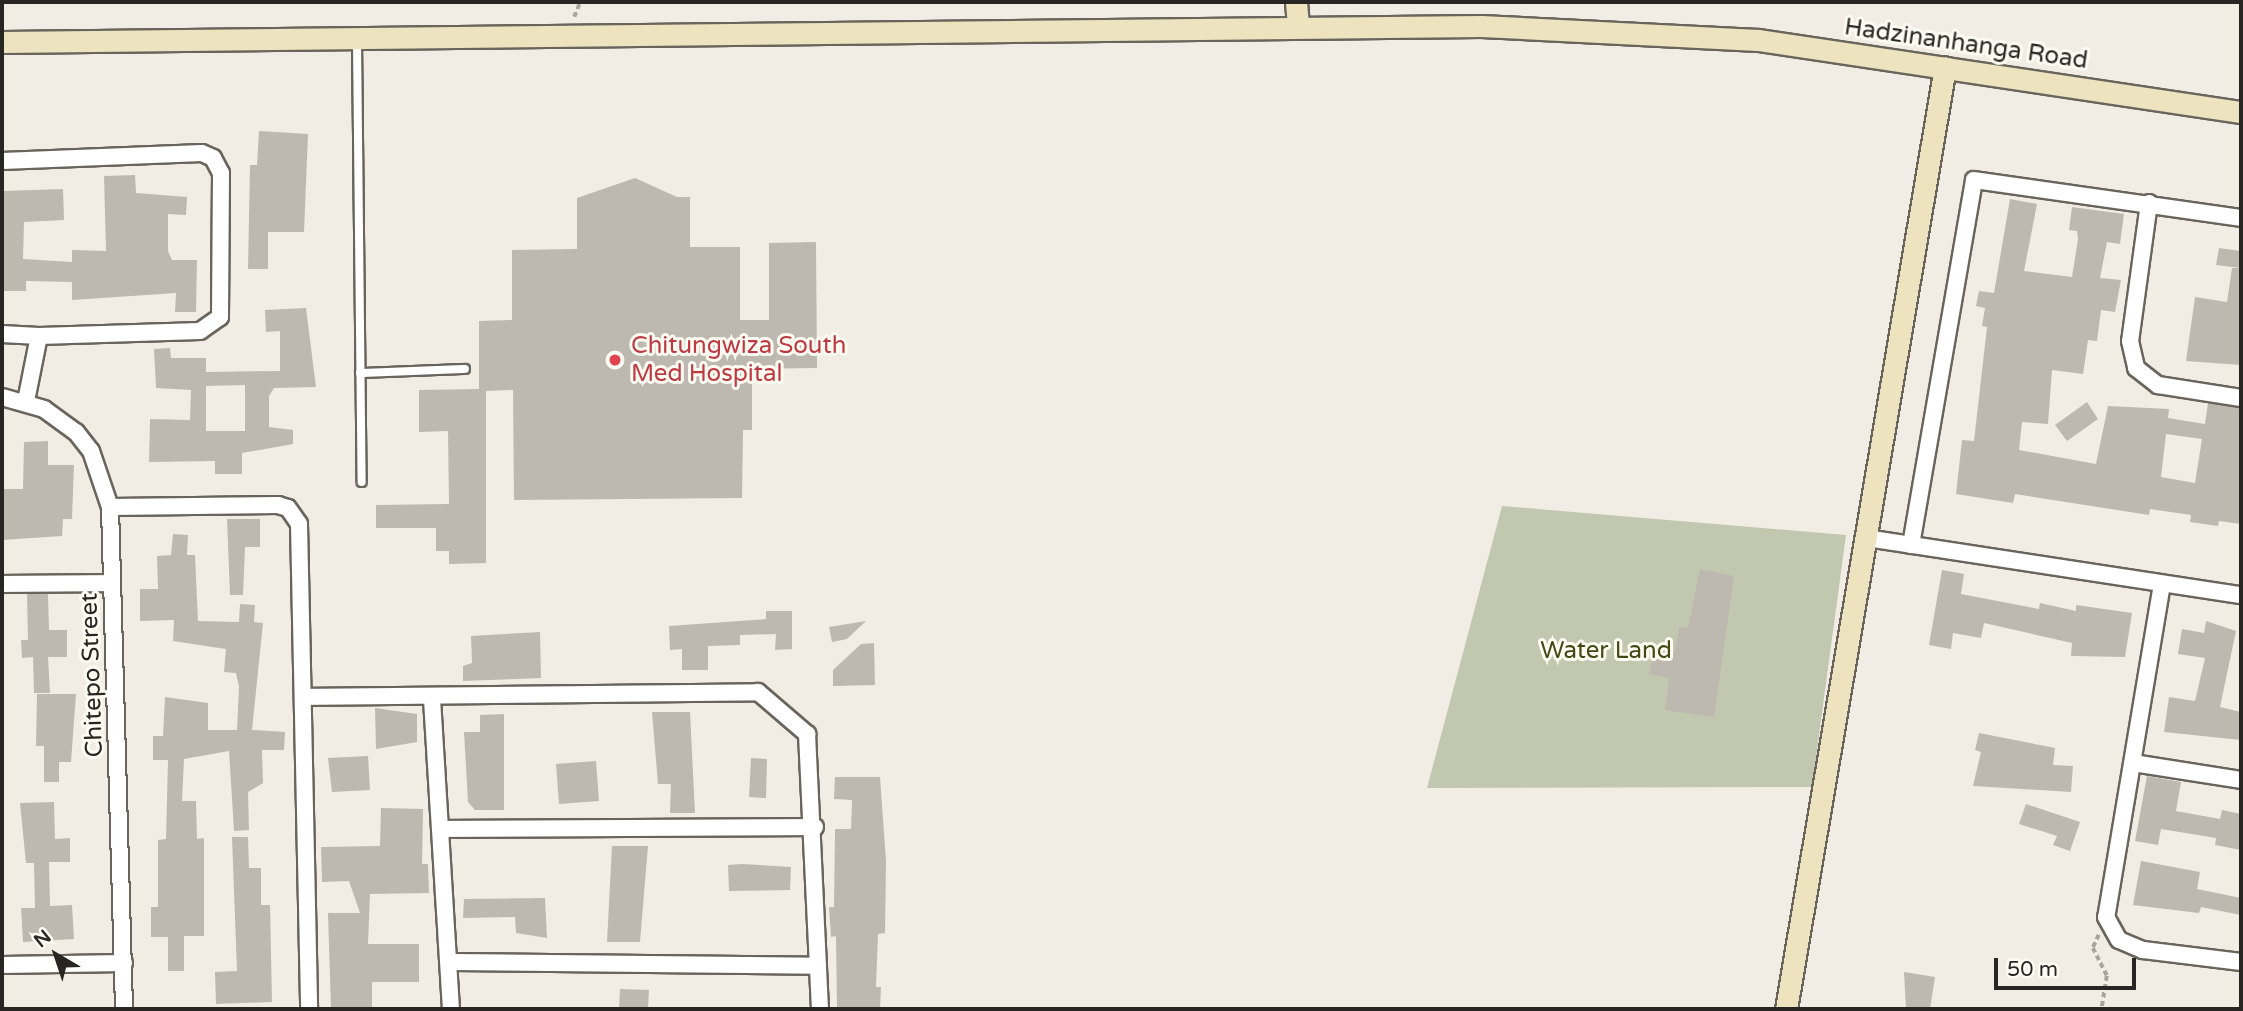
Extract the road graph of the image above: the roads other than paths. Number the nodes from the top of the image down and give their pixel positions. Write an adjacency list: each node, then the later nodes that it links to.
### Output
1 (1296, 2): 2 (street)
2 (1298, 24): 3 (street, Hadzinanhanga Road); 5 (street, Hadzinanhanga Road)
3 (357, 38): 4 (street, Hadzinanhanga Road); 13 (lane)
4 (2, 42)
5 (1945, 66): 6 (street, Hadzinanhanga Road); 19 (street)
6 (2241, 111)
7 (2, 161): 11 (street)
8 (2149, 203): 9 (street); 15 (street); 20 (street)
9 (2241, 218)
10 (2, 334): 11 (street)
11 (39, 336): 16 (street)
12 (465, 369): 13 (lane)
13 (360, 373): 17 (lane)
14 (2, 397): 16 (street, Chitepo Street)
15 (2241, 398)
16 (26, 401): 18 (street, Chitepo Street)
17 (362, 482)
18 (110, 507): 21 (street, Chitepo Street); 25 (street)
19 (1867, 538): 20 (street); 40 (street)
20 (1911, 545): 23 (street)
21 (111, 583): 22 (street); 33 (street, Chitepo Street)
22 (2, 584)
23 (2161, 584): 24 (street); 27 (street)
24 (2241, 595)
25 (304, 697): 26 (street); 37 (street)
26 (432, 699): 29 (street); 30 (street)
27 (2133, 763): 28 (street); 32 (street)
28 (2241, 780)
29 (815, 827): 30 (street); 35 (street)
30 (441, 829): 31 (street)
31 (452, 962): 35 (street); 38 (street)
32 (2241, 962)
33 (124, 963): 34 (street); 36 (street, Chitepo Street)
34 (2, 965)
35 (818, 966): 39 (street)
36 (124, 1009)
37 (309, 1009)
38 (451, 1009)
39 (820, 1009)
40 (1786, 1009)

